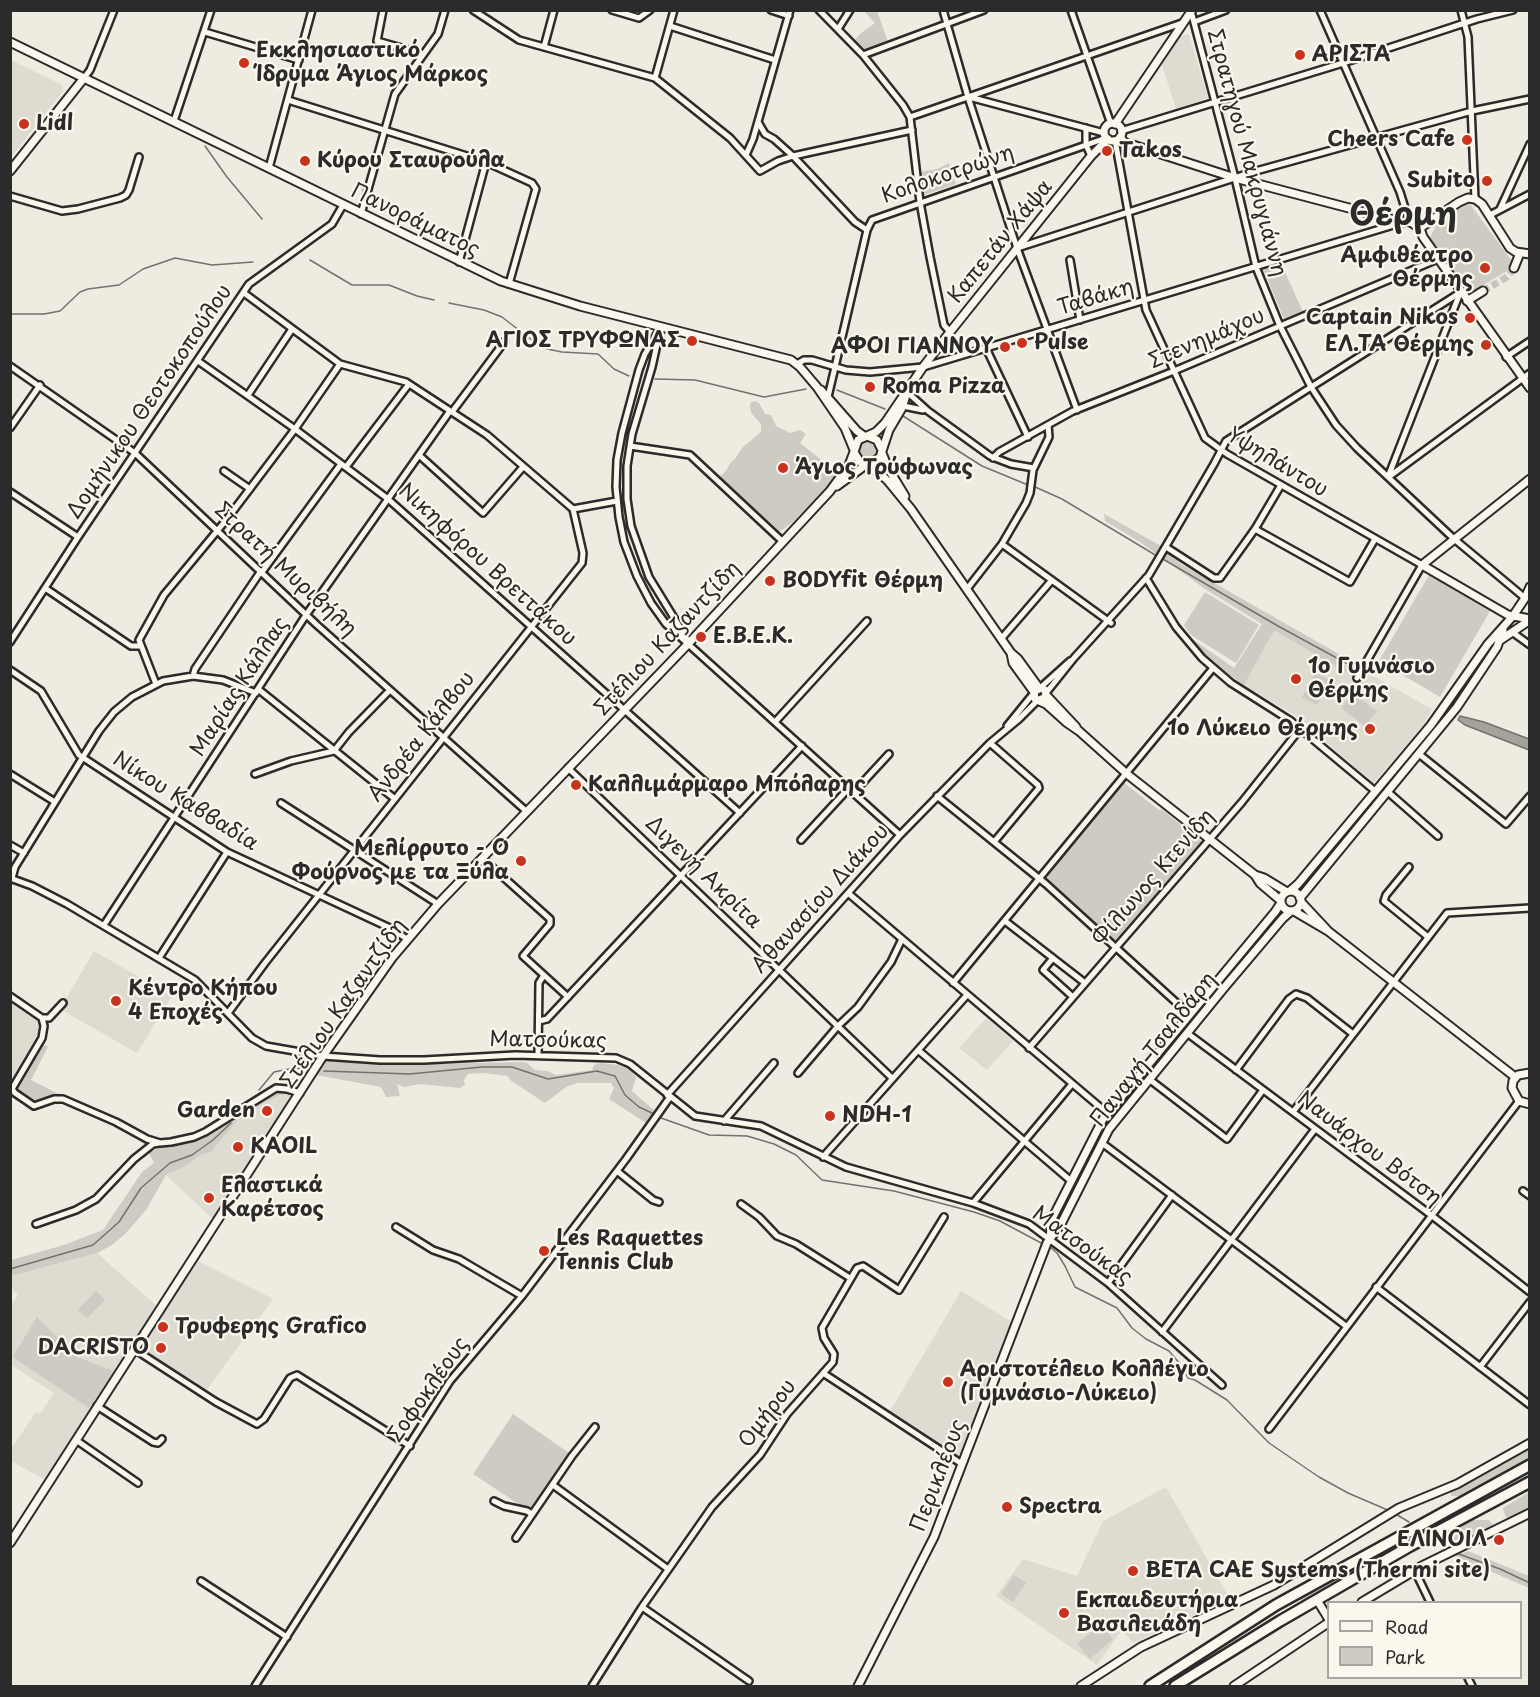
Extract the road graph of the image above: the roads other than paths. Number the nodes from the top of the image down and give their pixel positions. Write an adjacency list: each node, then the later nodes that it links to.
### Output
1 (114, 10): 39 (street)
2 (211, 10): 30 (street)
3 (312, 10): 36 (street)
4 (383, 10): 33 (street)
5 (445, 10): 33 (street)
6 (473, 10): 32 (street)
7 (554, 10): 32 (street)
8 (612, 10): 9 (street)
9 (650, 10)
10 (674, 10): 28 (street)
11 (771, 10): 23 (street)
12 (819, 10): 29 (street)
13 (850, 10): 29 (street)
14 (943, 10): 27 (street)
15 (984, 10): 27 (street)
16 (1071, 10): 35 (street)
17 (1226, 10): 24 (street)
18 (1320, 10): 38 (street)
19 (1461, 10): 26 (street)
20 (1513, 10): 22 (street, Κολοκοτρώνη)
21 (1191, 11): 24 (street, Στρατηγού Μακρυγιάννη); 25 (street)
22 (1506, 11): 26 (street, Κολοκοτρώνη)
23 (789, 13): 37 (street)
24 (1194, 22): 46 (street, Στρατηγού Μακρυγιάννη)
25 (1182, 23): 35 (street); 51 (street)
26 (1465, 24): 38 (street, Κολοκοτρώνη); 47 (street)
27 (947, 25): 34 (street); 42 (street)
28 (670, 26): 37 (street); 40 (street)
29 (838, 29): 34 (street)
30 (205, 32): 36 (street); 49 (street)
31 (10, 42): 39 (street, Πανοράματος)
32 (544, 47): 40 (street)
33 (423, 54): 54 (street)
34 (863, 55): 48 (street)
35 (1087, 56): 41 (street); 51 (street)
36 (299, 60): 44 (street)
37 (775, 60): 50 (street)
38 (1343, 63): 46 (street, Κολοκοτρώνη); 56 (street)
39 (84, 78): 49 (street, Πανοράματος); 65 (street)
40 (655, 78): 59 (street)
41 (992, 89): 42 (street); 45 (street)
42 (968, 97): 45 (street); 48 (street); 67 (street)
43 (1530, 99): 47 (street)
44 (288, 100): 54 (street); 64 (street)
45 (990, 103): 52 (street)
46 (1216, 103): 55 (street, Κολοκοτρώνη); 68 (street, Στρατηγού Μακρυγιάννη)
47 (1472, 111): 56 (street); 72 (street)
48 (910, 117): 53 (street)
49 (174, 121): 64 (street, Πανοράματος)
50 (758, 122): 59 (street); 60 (street)
51 (1113, 124): 55 (street); 55 (street, Καπετάν Χάψα)
52 (1086, 128): 55 (street); 58 (street)
53 (912, 130): 60 (street); 73 (street)
54 (385, 131): 63 (street); 77 (street)
55 (1112, 136): 58 (street, Κολοκοτρώνη); 61 (street, Καπετάν Χάψα); 66 (street); 76 (street, Υψηλάντου)
56 (1376, 138): 68 (street); 79 (street)
57 (1530, 144): 75 (street)
58 (1086, 145): 61 (street); 67 (street, Κολοκοτρώνη)
59 (746, 155): 60 (street)
60 (793, 156): 81 (street)
61 (1091, 156): 82 (street, Καπετάν Χάψα)
62 (139, 158): 71 (street)
63 (486, 162): 87 (street); 90 (street)
64 (269, 168): 74 (street, Πανοράματος)
65 (10, 171)
66 (1219, 171): 68 (street); 69 (street)
67 (994, 176): 73 (street, Κολοκοτρώνη); 82 (street)
68 (1235, 178): 69 (street); 79 (street); 88 (street, Στρατηγού Μακρυγιάννη)
69 (1215, 184): 76 (street)
70 (1530, 194): 75 (street)
71 (10, 196)
72 (1475, 199): 78 (street); 80 (street)
73 (920, 202): 81 (street, Κολοκοτρώνη); 101 (street)
74 (343, 205): 77 (street, Πανοράματος); 93 (street, Δομήνικου Θεοτοκοπούλου)
75 (1500, 209): 78 (street)
76 (1127, 212): 82 (street); 94 (street, Υψηλάντου)
77 (361, 214): 87 (street, Πανοράματος)
78 (1490, 215): 83 (street)
79 (1406, 222): 80 (street); 88 (street, Ταβάκη)
80 (1420, 228): 85 (street)
81 (867, 230): 110 (street, Κολοκοτρώνη)
82 (1017, 248): 100 (street); 101 (street, Καπετάν Χάψα)
83 (1520, 253): 84 (street); 89 (street)
84 (1530, 254)
85 (1438, 259): 92 (street); 97 (street, Στενημάχου)
86 (1070, 260): 96 (street)
87 (459, 262): 90 (street, Πανοράματος)
88 (1256, 267): 94 (street, Ταβάκη); 97 (street, Στρατηγού Μακρυγιάννη)
89 (1514, 268)
90 (509, 284): 98 (street, Πανοράματος)
91 (1483, 291): 95 (street)
92 (1461, 292): 95 (street); 118 (street, Αθανασίου Διάκου); 144 (street)
93 (244, 293): 99 (street); 106 (street, Δομήνικου Θεοτοκοπούλου)
94 (1143, 301): 96 (street, Ταβάκη); 112 (street, Υψηλάντου)
95 (1467, 301): 105 (street)
96 (1080, 320): 100 (street, Ταβάκη)
97 (1280, 326): 112 (street, Στενημάχου); 118 (street, Στρατηγού Μακρυγιάννη)
98 (661, 327): 108 (street, Πανοράματος); 132 (street); 151 (street)
99 (292, 329): 107 (street); 121 (street)
100 (1047, 329): 104 (street, Ταβάκη); 123 (street)
101 (950, 332): 111 (street, Καπετάν Χάψα)
102 (505, 341): 125 (street, Μαρίας Κάλλας)
103 (1530, 341): 105 (street)
104 (986, 348): 111 (street, Ταβάκη); 131 (street)
105 (1506, 357): 114 (street)
106 (198, 361): 121 (street, Νικηφόρου Βρεττάκου); 136 (street, Δομήνικου Θεοτοκοπούλου)
107 (340, 364): 115 (street); 129 (street)
108 (797, 364): 110 (street, Ταβάκη); 117 (street)
109 (10, 366): 116 (street, Στρατή Μυριβήλη)
110 (835, 367): 111 (street, Ταβάκη); 122 (street, Κολοκοτρώνη)
111 (923, 367): 120 (street)
112 (1174, 371): 123 (street, Στενημάχου); 133 (street, Υψηλάντου)
113 (1530, 373): 114 (street)
114 (1521, 379): 119 (street); 144 (street)
115 (409, 384): 125 (street); 140 (street)
116 (39, 385): 128 (street); 136 (street, Στρατή Μυριβήλη)
117 (816, 387): 122 (street); 134 (street)
118 (1311, 387): 133 (street, Αθανασίου Διάκου); 144 (street, Στρατηγού Μακρυγιάννη)
119 (1530, 388)
120 (907, 392): 124 (street); 126 (street)
121 (248, 395): 129 (street, Νικηφόρου Βρεττάκου)
122 (828, 397): 130 (street)
123 (1077, 410): 127 (street, Στενημάχου)
124 (928, 411): 126 (street); 138 (street)
125 (451, 412): 137 (street, Μαρίας Κάλλας); 141 (street)
126 (896, 412): 130 (street); 135 (street)
127 (1048, 425): 131 (street, Στενημάχου); 142 (street)
128 (10, 428)
129 (295, 429): 140 (street, Νικηφόρου Βρεττάκου); 147 (street)
130 (866, 436): 134 (street); 135 (street)
131 (1028, 437): 138 (street, Στενημάχου)
132 (630, 446): 159 (street); 181 (street)
133 (1221, 450): 146 (street, Υψηλάντου); 161 (street, Αθανασίου Διάκου)
134 (854, 451): 139 (street); 148 (street, Στέλιου Καζαντζίδη)
135 (882, 451): 139 (street); 153 (street)
136 (135, 453): 155 (street, Στρατή Μυριβήλη); 156 (street, Δομήνικου Θεοτοκοπούλου)
137 (419, 455): 141 (street); 150 (street, Μαρίας Κάλλας)
138 (993, 458): 142 (street)
139 (868, 464): 148 (street, Στέλιου Καζαντζίδη); 153 (street)
140 (344, 465): 150 (street, Νικηφόρου Βρεττάκου); 163 (street)
141 (523, 467): 152 (street)
142 (1034, 469): 160 (street)
143 (224, 471): 147 (street)
144 (1388, 477): 157 (street, Στρατηγού Μακρυγιάννη)
145 (1530, 479): 157 (street)
146 (1281, 485): 154 (street); 158 (street, Υψηλάντου)
147 (250, 489): 155 (street)
148 (830, 491): 159 (street, Στέλιου Καζαντζίδη)
149 (10, 492): 156 (street)
150 (388, 499): 170 (street, Μαρίας Κάλλας); 175 (street, Νικηφόρου Βρεττάκου)
151 (617, 501): 152 (street); 181 (street)
152 (573, 508): 175 (street, Ανδρέα Κάλβου)
153 (911, 509): 168 (street)
154 (1255, 529): 158 (street); 161 (street)
155 (218, 530): 163 (street, Στρατή Μυριβήλη); 183 (street)
156 (78, 537): 167 (street, Δομήνικου Θεοτοκοπούλου)
157 (1453, 538): 162 (street); 169 (street, Στρατηγού Μακρυγιάννη)
158 (1375, 539): 162 (street, Υψηλάντου)
159 (782, 541): 181 (street, Στέλιου Καζαντζίδη)
160 (1002, 544): 165 (street); 168 (street)
161 (1166, 548): 164 (street, Αθανασίου Διάκου)
162 (1422, 565): 171 (street, Υψηλάντου); 188 (street)
163 (262, 572): 170 (street, Στρατή Μυριβήλη); 187 (street)
164 (1148, 576): 174 (street, Αθανασίου Διάκου); 185 (street)
165 (1052, 580): 174 (street); 178 (street)
166 (1530, 587): 169 (street)
167 (45, 588): 180 (street, Δομήνικου Θεοτοκοπούλου); 183 (street)
168 (967, 589): 178 (street)
169 (1525, 598): 171 (street)
170 (306, 615): 190 (street, Στρατή Μυριβήλη); 191 (street, Μαρίας Κάλλας)
171 (1513, 616): 172 (street, Υψηλάντου); 176 (street)
172 (1530, 620): 177 (street)
173 (867, 621): 195 (street)
174 (1109, 621): 184 (street, Αθανασίου Διάκου)
175 (531, 626): 194 (street, Νικηφόρου Βρεττάκου); 198 (street, Ανδρέα Κάλβου)
176 (1504, 628): 179 (street); 210 (street)
177 (1512, 632): 179 (street); 182 (street)
178 (1001, 639): 192 (street)
179 (1499, 640): 203 (street)
180 (10, 642)
181 (689, 643): 194 (street, Στέλιου Καζαντζίδη); 195 (street)
182 (1530, 645)
183 (141, 646): 189 (street)
184 (1074, 658): 192 (street, Αθανασίου Διάκου); 193 (street, Αθανασίου Διάκου)
185 (1213, 668): 196 (street); 208 (street)
186 (10, 670): 204 (street, Νίκου Καββαδία)
187 (193, 676): 189 (street); 191 (street)
188 (1357, 678)
189 (156, 684): 204 (street)
190 (390, 690): 198 (street, Στρατή Μυριβήλη); 201 (street)
191 (257, 691): 201 (street); 219 (street, Μαρίας Κάλλας)
192 (1037, 694): 193 (street); 197 (street); 199 (street, Αθανασίου Διάκου)
193 (1046, 694): 197 (street)
194 (624, 711): 205 (street, Στέλιου Καζαντζίδη); 218 (street, Νικηφόρου Βρεττάκου)
195 (775, 722): 200 (street)
196 (1300, 729): 210 (street); 222 (street, Φίλωνος Κτενίδη)
197 (1079, 731): 208 (street)
198 (443, 738): 214 (street, Ανδρέα Κάλβου); 217 (street, Στρατή Μυριβήλη)
199 (990, 742): 212 (street, Αθανασίου Διάκου); 224 (street)
200 (801, 746): 209 (street); 218 (street)
201 (334, 751): 207 (street); 214 (street)
202 (890, 754): 209 (street)
203 (1419, 754): 211 (street); 213 (street)
204 (82, 757): 215 (street); 219 (street, Νίκου Καββαδία)
205 (568, 768): 217 (street, Στέλιου Καζαντζίδη); 232 (street, Διγενή Ακρίτα)
206 (10, 774): 215 (street)
207 (255, 774)
208 (1127, 774): 222 (street); 234 (street)
209 (851, 791): 220 (street); 223 (street)
210 (1375, 791): 235 (street)
211 (1388, 792): 221 (street); 238 (street)
212 (938, 796): 220 (street, Αθανασίου Διάκου); 224 (street)
213 (1530, 796)
214 (394, 799): 226 (street, Ανδρέα Κάλβου)
215 (54, 802): 228 (street)
216 (281, 803): 226 (street)
217 (526, 811): 229 (street, Στέλιου Καζαντζίδη)
218 (740, 813): 232 (street)
219 (174, 817): 227 (street, Νίκου Καββαδία); 244 (street, Μαρίας Κάλλας)
220 (900, 835): 236 (street, Αθανασίου Διάκου)
221 (1438, 836)
222 (1209, 839): 231 (street); 249 (street, Φίλωνος Κτενίδη)
223 (801, 840)
224 (994, 842): 234 (street)
225 (10, 845): 228 (street)
226 (353, 851): 237 (street, Ανδρέα Κάλβου); 240 (street)
227 (227, 852): 237 (street, Νίκου Καββαδία); 250 (street)
228 (24, 853): 233 (street)
229 (482, 858): 240 (street, Στέλιου Καζαντζίδη); 253 (street)
230 (1409, 867): 246 (street)
231 (1255, 875): 235 (street); 239 (street)
232 (681, 876): 252 (street, Διγενή Ακρίτα); 259 (street)
233 (11, 878): 244 (street, Ματσούκας)
234 (1040, 878): 243 (street); 249 (street)
235 (1288, 892): 238 (street); 239 (street)
236 (848, 893): 248 (street); 252 (street, Αθανασίου Διάκου)
237 (319, 894): 247 (street, Νίκου Καββαδία); 262 (street, Ανδρέα Κάλβου)
238 (1300, 900): 242 (street); 245 (street)
239 (1280, 902): 242 (street); 263 (street, Παναγή Τσαλδάρη)
240 (438, 904): 247 (street, Στέλιου Καζαντζίδη)
241 (1530, 908): 246 (street)
242 (1293, 911): 245 (street); 267 (street, Παναγή Τσαλδάρη)
243 (1005, 921): 251 (street); 255 (street)
244 (104, 925): 250 (street, Ματσούκας)
245 (1328, 931): 254 (street)
246 (1428, 937): 254 (street)
247 (407, 939): 272 (street, Στέλιου Καζαντζίδη)
248 (902, 939): 255 (street); 266 (street)
249 (1116, 947): 256 (street, Φίλωνος Κτενίδη); 263 (street)
250 (159, 958): 262 (street, Ματσούκας)
251 (1053, 958): 256 (street); 260 (street)
252 (780, 969): 266 (street, Διγενή Ακρίτα); 283 (street, Αθανασίου Διάκου)
253 (543, 975): 259 (street); 265 (street)
254 (1393, 982): 268 (street); 277 (street)
255 (953, 983): 257 (street)
256 (1085, 983): 260 (street, Φίλωνος Κτενίδη)
257 (967, 995): 269 (street); 270 (street)
258 (10, 996): 264 (street)
259 (568, 997): 265 (street)
260 (1073, 997): 269 (street, Φίλωνος Κτενίδη)
261 (63, 1003): 264 (street)
262 (228, 1013): 272 (street, Ματσούκας)
263 (1190, 1015): 287 (street, Παναγή Τσαλδάρη)
264 (42, 1018): 291 (street)
265 (539, 1021): 271 (street)
266 (838, 1026): 276 (street); 278 (street, Διγενή Ακρίτα)
267 (1187, 1033): 274 (street, Ναυάρχου Βότση); 279 (street, Παναγή Τσαλδάρη)
268 (1353, 1034): 274 (street); 286 (street)
269 (1029, 1047): 280 (street)
270 (918, 1050): 278 (street); 290 (street)
271 (538, 1055): 272 (street, Ματσούκας); 283 (street, Ματσούκας)
272 (323, 1056): 282 (street, Στέλιου Καζαντζίδη)
273 (774, 1063): 288 (street)
274 (1236, 1070): 281 (street, Ναυάρχου Βότση)
275 (1530, 1073): 277 (street)
276 (798, 1074)
277 (1515, 1077): 284 (street)
278 (892, 1078): 293 (street)
279 (1149, 1079): 281 (street); 292 (street, Παναγή Τσαλδάρη)
280 (1072, 1084): 287 (street); 290 (street)
281 (1263, 1090): 286 (street, Ναυάρχου Βότση)
282 (300, 1093): 291 (street); 316 (street, Στέλιου Καζαντζίδη)
283 (668, 1096): 288 (street, Ματσούκας); 294 (street, Σοφοκλέους)
284 (1519, 1101): 285 (street); 302 (street)
285 (1530, 1104)
286 (1293, 1112): 289 (street, Ναυάρχου Βότση)
287 (1107, 1113): 295 (street, Παναγή Τσαλδάρη)
288 (724, 1121): 293 (street, Ματσούκας)
289 (1315, 1128): 302 (street, Ναυάρχου Βότση); 307 (street)
290 (1025, 1141): 295 (street); 300 (street)
291 (160, 1143): 304 (street)
292 (1102, 1143): 297 (street); 306 (street, Παναγή Τσαλδάρη)
293 (823, 1157): 300 (street, Ματσούκας)
294 (617, 1172): 299 (street); 312 (street, Σοφοκλέους)
295 (1071, 1181): 306 (street, Παναγή Τσαλδάρη)
296 (1523, 1191): 298 (street)
297 (1172, 1195): 307 (street); 309 (street)
298 (1530, 1196)
299 (659, 1202)
300 (973, 1203): 306 (street, Ματσούκας)
301 (741, 1204): 308 (street)
302 (1431, 1215): 310 (street); 311 (street, Ναυάρχου Βότση)
303 (944, 1217): 308 (street)
304 (36, 1224)
305 (396, 1227): 312 (street)
306 (1048, 1240): 309 (street, Ματσούκας); 328 (street, Περικλέους)
307 (1231, 1240): 314 (street); 315 (street)
308 (850, 1278): 318 (street, Ομήρου)
309 (1108, 1283): 315 (street, Ματσούκας)
310 (1376, 1287): 314 (street); 317 (street)
311 (1530, 1292)
312 (522, 1296): 327 (street, Σοφοκλέους)
313 (1530, 1302): 317 (street)
314 (1346, 1326): 323 (street)
315 (1162, 1332): 319 (street, Ματσούκας)
316 (134, 1350): 321 (street, Στέλιου Καζαντζίδη); 327 (street)
317 (1480, 1367): 320 (street)
318 (823, 1373): 328 (street); 338 (street, Ομήρου)
319 (1222, 1385)
320 (1530, 1405)
321 (97, 1406): 324 (street); 325 (street, Στέλιου Καζαντζίδη)
322 (595, 1427): 332 (street)
323 (1269, 1429)
324 (162, 1439)
325 (76, 1440): 331 (street); 337 (street, Στέλιου Καζαντζίδη)
326 (1530, 1443): 352 (street)
327 (410, 1446): 347 (street, Σοφοκλέους)
328 (962, 1464): 351 (street, Περικλέους)
329 (1530, 1465): 353 (highway)
330 (1530, 1482): 341 (highway)
331 (138, 1483)
332 (552, 1485): 335 (street); 338 (street)
333 (494, 1501): 335 (street)
334 (1530, 1513): 339 (street)
335 (532, 1514): 336 (street)
336 (516, 1538)
337 (10, 1543)
338 (668, 1569): 344 (street, Ομήρου)
339 (1415, 1571): 342 (street); 343 (street)
340 (201, 1581): 347 (street)
341 (1317, 1600): 345 (street); 354 (highway)
342 (1364, 1601)
343 (1430, 1601)
344 (642, 1607): 348 (street); 350 (street, Ομήρου)
345 (1327, 1617)
346 (1327, 1621): 355 (street)
347 (287, 1637): 349 (street, Σοφοκλέους)
348 (749, 1681)
349 (255, 1686)
350 (592, 1686)
351 (858, 1686)
352 (1081, 1686)
353 (1150, 1686)
354 (1175, 1686)
355 (1234, 1686)

